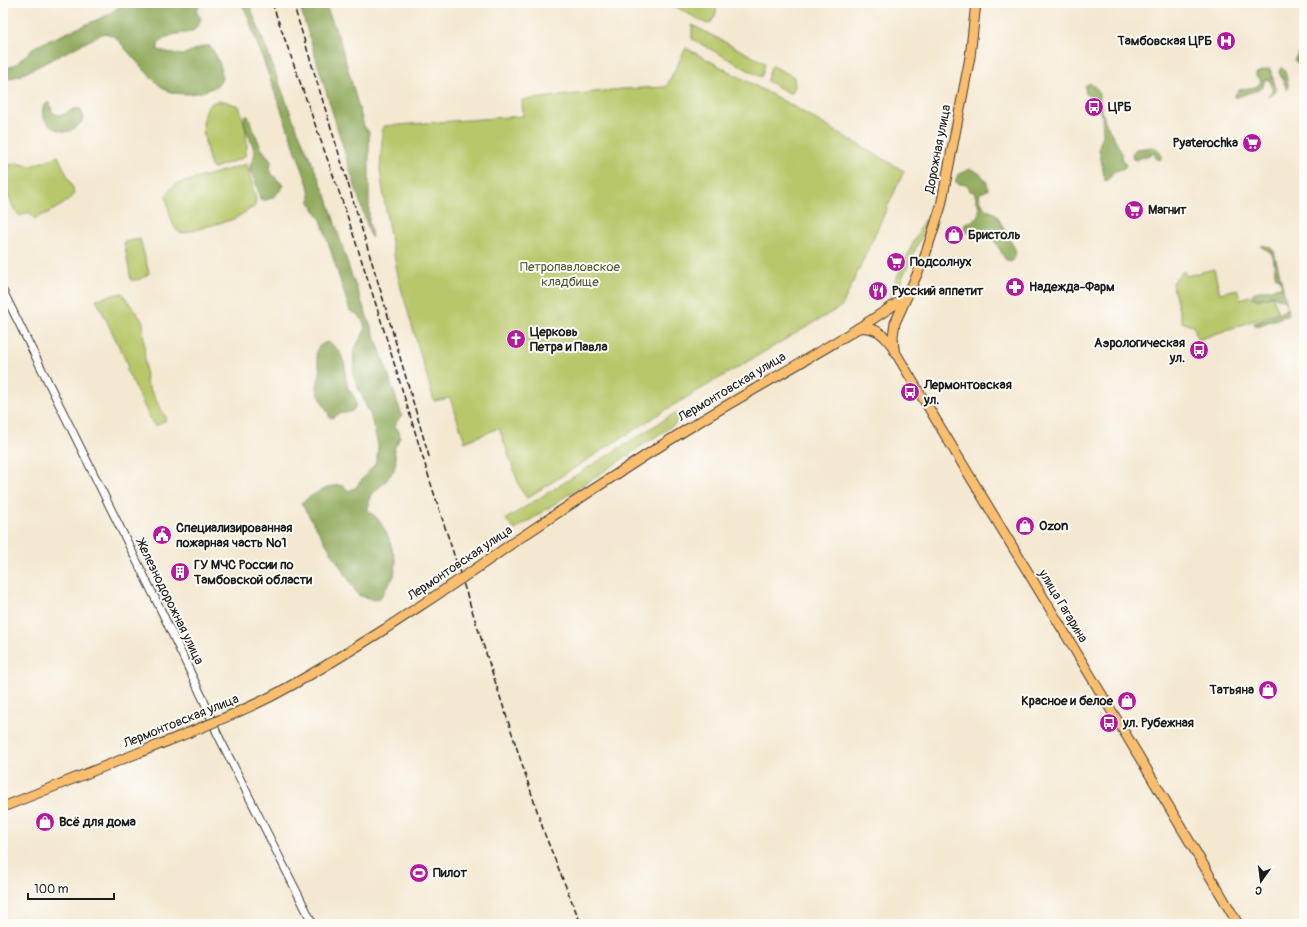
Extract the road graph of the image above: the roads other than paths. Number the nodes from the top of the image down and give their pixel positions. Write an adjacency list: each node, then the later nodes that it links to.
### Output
1 (976, 3): 3 (main road, Дорожная улица)
2 (3, 291): 7 (street, Железнодорожная улица)
3 (907, 296): 4 (main road, Лермонтовская улица); 5 (main road)
4 (858, 328): 5 (main road, улица Гагарина); 6 (main road, Лермонтовская улица, bridge)
5 (894, 350): 8 (main road, улица Гагарина)
6 (3, 807)
7 (313, 924)
8 (1238, 924)

